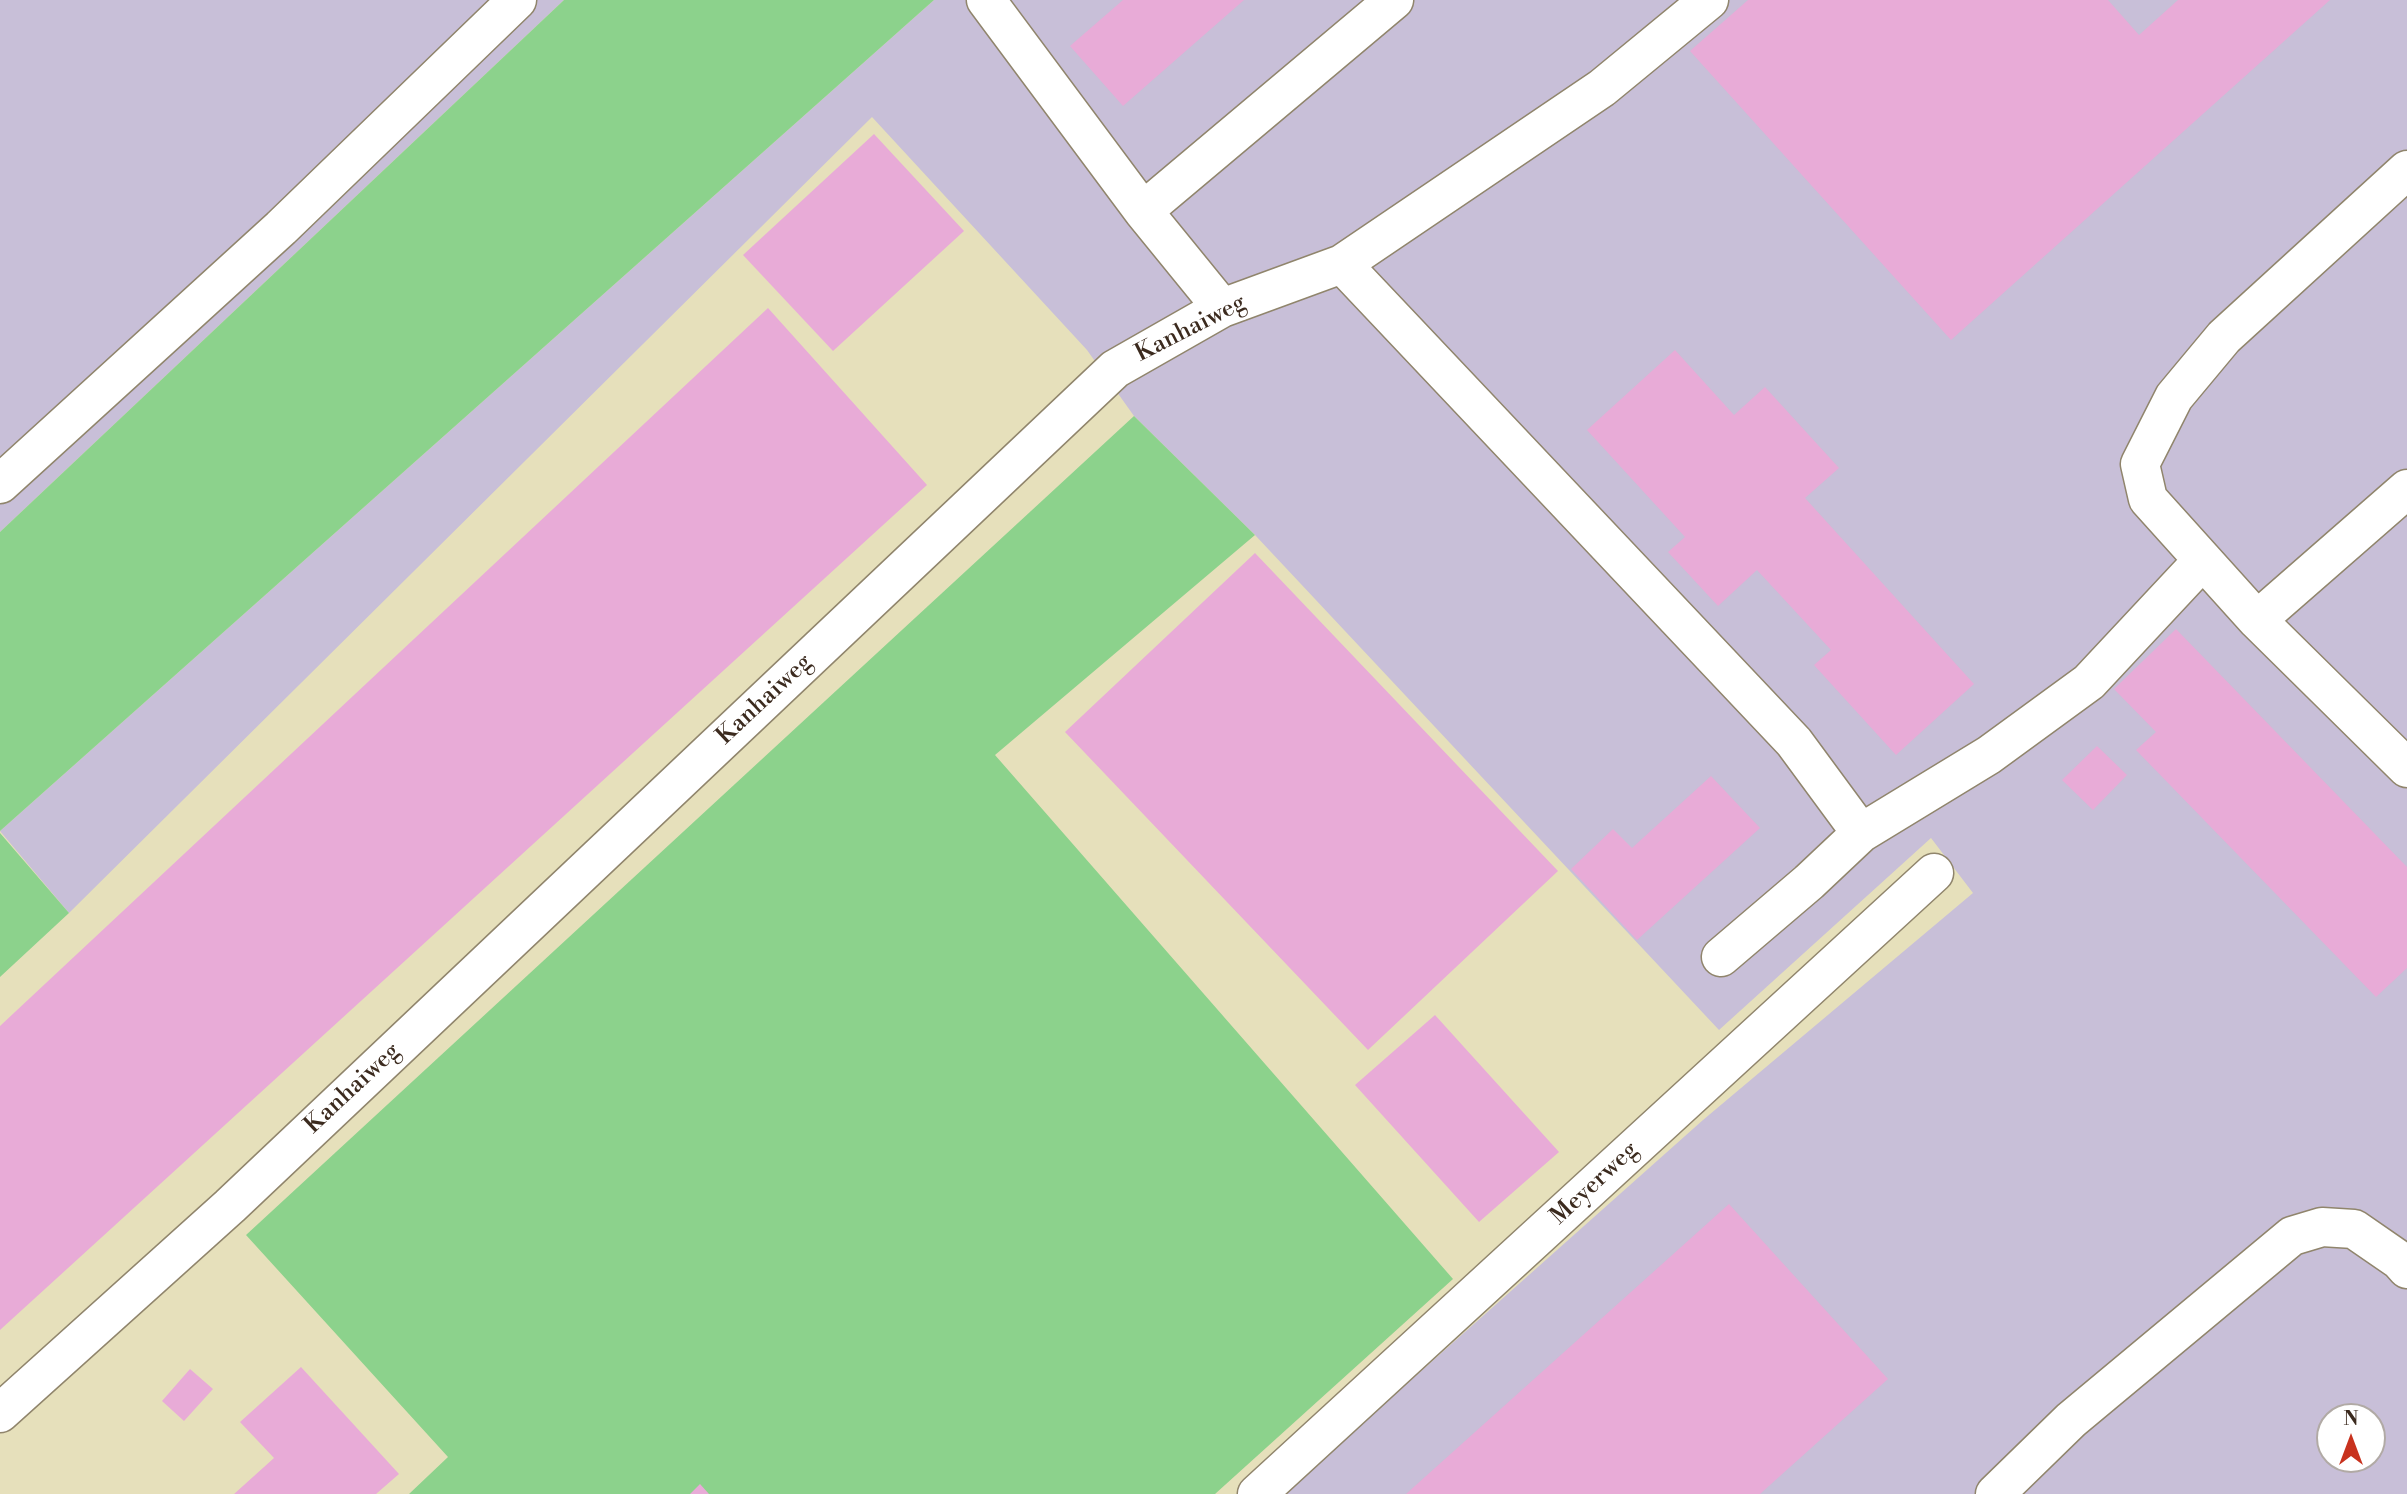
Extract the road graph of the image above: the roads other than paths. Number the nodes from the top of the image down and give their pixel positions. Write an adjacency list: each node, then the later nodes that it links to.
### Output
1 (517, 0): 9 (street)
2 (986, 0): 6 (street)
3 (1394, 0): 6 (street)
4 (1709, 0): 7 (street, Kanhaiweg)
5 (2407, 170): 11 (street)
6 (1143, 211): 8 (street)
7 (1342, 264): 8 (street, Kanhaiweg); 14 (street)
8 (1222, 308): 18 (street, Kanhaiweg)
9 (0, 484)
10 (2407, 489): 12 (street)
11 (2203, 560): 12 (street); 14 (street)
12 (2257, 620): 13 (street)
13 (2407, 768)
14 (1861, 833): 16 (street)
15 (1934, 873): 19 (street, Meyerweg)
16 (1720, 957)
17 (2407, 1269): 20 (street)
18 (0, 1413)
19 (1257, 1494)
20 (1995, 1494)

